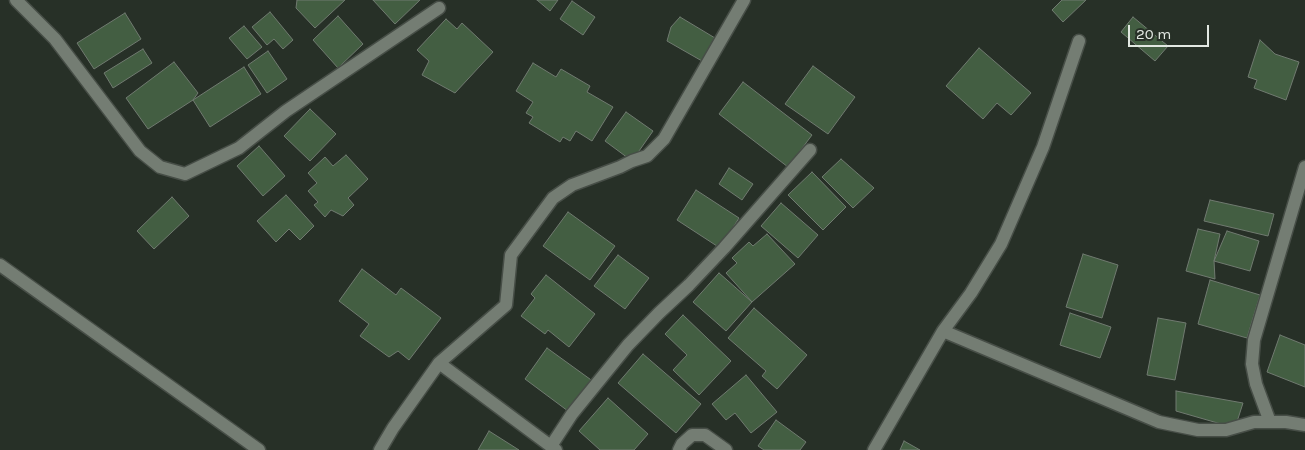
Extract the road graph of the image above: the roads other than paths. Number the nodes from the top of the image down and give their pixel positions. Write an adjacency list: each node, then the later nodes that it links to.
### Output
1 (16, 0): 3 (street)
2 (744, 0): 9 (street)
3 (439, 8)
4 (1080, 41): 8 (street)
5 (810, 150): 12 (street)
6 (1305, 168): 10 (street)
7 (0, 265): 13 (street)
8 (943, 331): 10 (street); 17 (street)
9 (439, 363): 12 (street); 14 (street)
10 (1270, 422): 11 (street)
11 (1305, 425)
12 (553, 448)
13 (259, 450)
14 (380, 450)
15 (678, 450): 16 (street)
16 (726, 450)
17 (874, 450)

